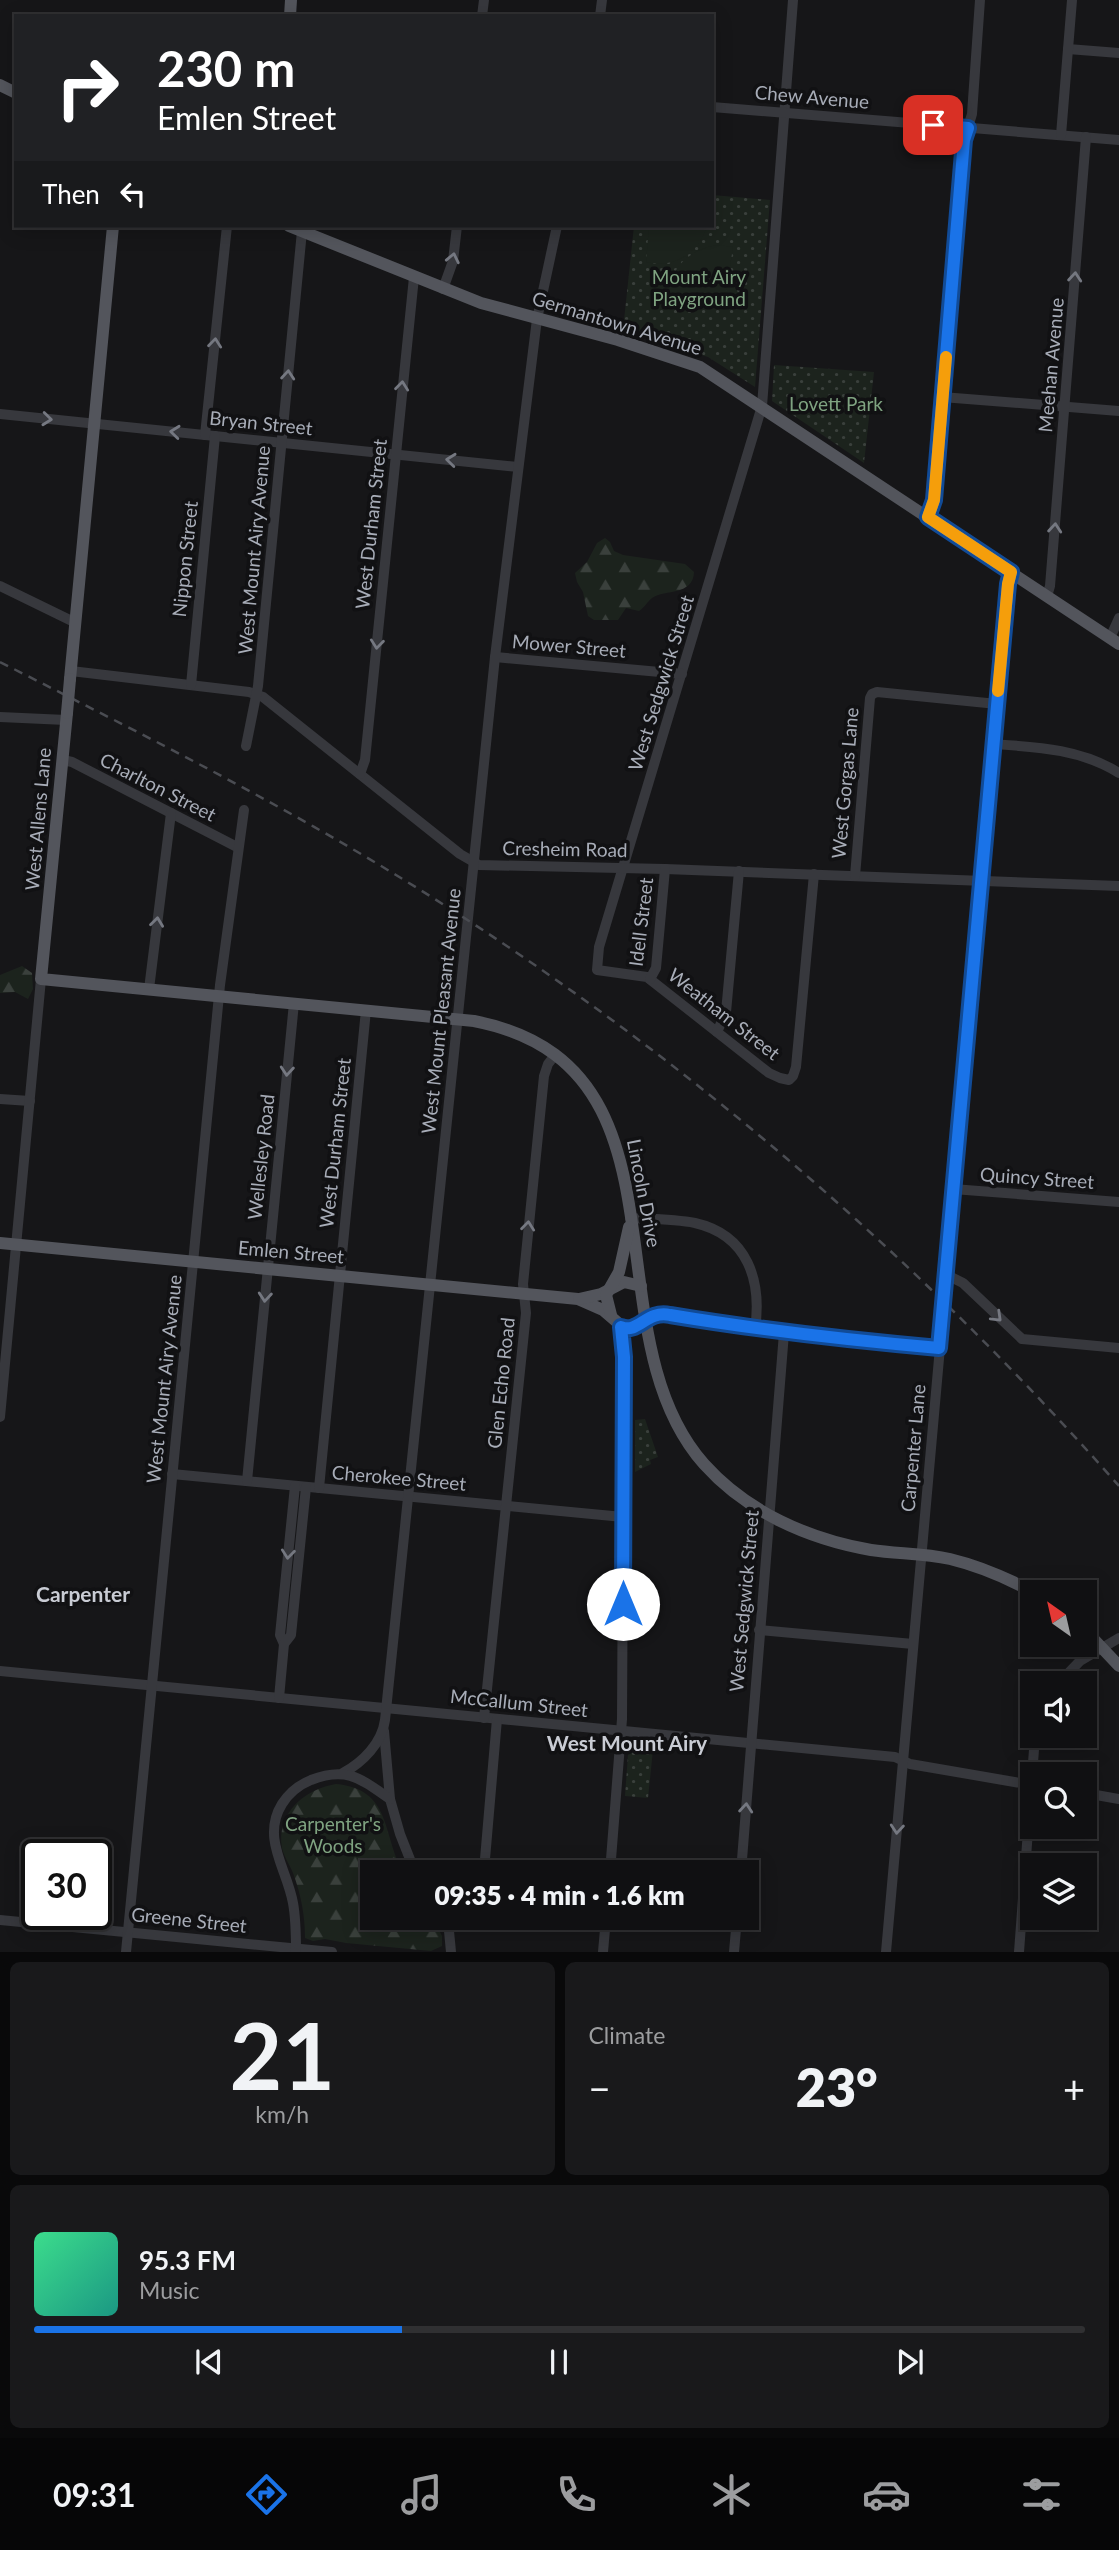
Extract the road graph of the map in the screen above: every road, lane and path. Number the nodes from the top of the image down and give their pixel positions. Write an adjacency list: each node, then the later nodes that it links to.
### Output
1 (793, 0): 7 (street, West Sedgwick Street)
2 (980, 0): 8 (street)
3 (1072, 0): 4 (street)
4 (1068, 49): 5 (street); 9 (street)
5 (1119, 52)
6 (714, 107): 7 (street, Chew Avenue)
7 (785, 113): 8 (street, Chew Avenue); 22 (street, West Sedgwick Street)
8 (968, 128): 9 (street, Chew Avenue); 21 (street)
9 (1061, 135): 10 (street, Chew Avenue)
10 (1086, 137): 11 (street, Chew Avenue); 23 (street, Meehan Avenue, one-way to 10)
11 (1119, 140)
12 (113, 228): 26 (main road, West Allens Lane)
13 (227, 228): 27 (street, Nippon Street, one-way to 13)
14 (294, 228): 17 (main road, Germantown Avenue)
15 (457, 228): 19 (street, one-way to 15)
16 (557, 228): 20 (street, West Mount Pleasant Avenue)
17 (302, 231): 18 (main road, Germantown Avenue); 28 (street, West Mount Airy Avenue, one-way to 17)
18 (414, 277): 19 (main road, Germantown Avenue); 29 (street, West Durham Street, one-way to 18)
19 (443, 289): 20 (main road, Germantown Avenue)
20 (537, 319): 22 (main road, Germantown Avenue); 30 (street, West Mount Pleasant Avenue)
21 (942, 397): 23 (street); 31 (street)
22 (762, 406): 31 (main road, Germantown Avenue); 39 (street, West Sedgwick Street)
23 (1065, 407): 24 (street); 34 (street, Meehan Avenue, one-way to 23)
24 (1119, 411)
25 (0, 414): 26 (street, Bryan Street, one-way to 26)
26 (94, 423): 27 (street, Bryan Street, one-way to 26); 36 (main road, West Allens Lane)
27 (210, 436): 28 (street, Bryan Street); 41 (street, Nippon Street)
28 (281, 443): 29 (street, Bryan Street); 42 (street, West Mount Airy Avenue)
29 (395, 454): 30 (street, Bryan Street, one-way to 29); 50 (street, West Durham Street, one-way to 50)
30 (518, 467): 38 (street, West Mount Pleasant Avenue)
31 (928, 517): 32 (main road, Germantown Avenue)
32 (1011, 572): 34 (main road, Germantown Avenue); 43 (street, Carpenter Lane)
33 (0, 586): 36 (street)
34 (1047, 596): 37 (main road, Germantown Avenue)
35 (1119, 618): 37 (street)
36 (76, 623): 40 (main road, West Allens Lane)
37 (1115, 641)
38 (495, 657): 39 (street, Mower Street); 54 (street, West Mount Pleasant Avenue)
39 (682, 674): 55 (street, West Sedgwick Street)
40 (71, 675): 41 (street); 44 (main road, West Allens Lane, bridge)
41 (191, 685): 42 (street)
42 (257, 694): 47 (street, West Mount Airy Avenue); 50 (street)
43 (997, 704): 46 (street, Carpenter Lane); 59 (street, West Gorgas Lane)
44 (66, 716): 45 (street); 48 (main road, West Allens Lane)
45 (0, 717)
46 (993, 744): 49 (street); 60 (street, Carpenter Lane)
47 (246, 746)
48 (63, 760): 52 (street, Charlton Street); 63 (main road, West Allens Lane)
49 (1119, 773)
50 (360, 774): 54 (street)
51 (243, 810): 53 (street, West Mount Airy Avenue)
52 (171, 813): 53 (street, Charlton Street); 65 (street, one-way to 52)
53 (237, 847): 66 (street, West Mount Airy Avenue)
54 (473, 863): 55 (street, Cresheim Road); 69 (street, West Mount Pleasant Avenue)
55 (623, 868): 56 (street, Cresheim Road); 62 (street, West Sedgwick Street)
56 (665, 869): 57 (street, Cresheim Road); 64 (street, Idell Street)
57 (739, 871): 58 (street, Cresheim Road); 70 (street)
58 (814, 874): 59 (street, Cresheim Road); 72 (street, West Gorgas Lane)
59 (855, 876): 60 (street, Cresheim Road)
60 (981, 880): 61 (street, Cresheim Road); 75 (street, Carpenter Lane)
61 (1119, 886)
62 (597, 970): 64 (street, Weatham Street)
63 (41, 979): 65 (main road, Lincoln Drive); 74 (street, West Allens Lane)
64 (650, 979): 70 (street, Weatham Street)
65 (149, 989): 66 (main road, Lincoln Drive)
66 (220, 996): 67 (main road, Lincoln Drive); 80 (street, West Mount Airy Avenue)
67 (294, 1003): 68 (main road, Lincoln Drive); 81 (street, Wellesley Road, one-way to 81)
68 (366, 1010): 69 (main road, Lincoln Drive); 83 (street, West Durham Street)
69 (457, 1019): 71 (main road, Lincoln Drive); 84 (street, West Mount Pleasant Avenue)
70 (717, 1031): 72 (street, Weatham Street)
71 (555, 1055): 77 (main road, Lincoln Drive); 87 (street, Glen Echo Road, one-way to 71)
72 (789, 1080)
73 (0, 1099): 74 (street)
74 (30, 1101): 79 (street, West Allens Lane)
75 (953, 1189): 76 (street, Quincy Street); 82 (street, Carpenter Lane)
76 (1119, 1202)
77 (630, 1218): 85 (main road, Lincoln Drive); 86 (main road); 92 (street)
78 (0, 1243): 79 (main road, Emlen Street)
79 (16, 1245): 80 (main road, Emlen Street); 96 (street, West Allens Lane)
80 (193, 1262): 81 (main road, Emlen Street); 97 (street, West Mount Airy Avenue)
81 (268, 1269): 83 (main road, Emlen Street); 98 (street, Wellesley Road, one-way to 98)
82 (945, 1274): 94 (street, Carpenter Lane); 95 (street, one-way to 95)
83 (340, 1276): 84 (main road, Emlen Street); 101 (street, West Durham Street)
84 (430, 1285): 87 (main road, Emlen Street); 102 (street, West Mount Pleasant Avenue)
85 (641, 1286): 86 (main road, Emlen Street); 90 (main road, Lincoln Drive)
86 (608, 1290): 88 (main road, Emlen Street); 89 (main road)
87 (524, 1294): 88 (main road, Emlen Street); 103 (street, Glen Echo Road)
88 (578, 1299): 89 (main road, Emlen Street)
89 (611, 1315): 91 (main road, Emlen Street)
90 (646, 1319): 91 (main road); 92 (street); 104 (main road, Lincoln Drive)
91 (621, 1327): 105 (street)
92 (755, 1329): 93 (street)
93 (784, 1333): 94 (street); 104 (street, West Sedgwick Street)
94 (939, 1348): 106 (street, Carpenter Lane)
95 (1119, 1348)
96 (0, 1417)
97 (172, 1474): 98 (street, Cherokee Street); 117 (street, West Mount Airy Avenue)
98 (247, 1481): 99 (street, Cherokee Street)
99 (295, 1486): 100 (street, Cherokee Street); 111 (street, one-way to 111)
100 (306, 1487): 101 (street, Cherokee Street); 111 (street)
101 (319, 1488): 102 (street, Cherokee Street)
102 (408, 1497): 103 (street, Cherokee Street); 119 (street, West Mount Pleasant Avenue)
103 (506, 1506): 105 (street, Cherokee Street); 120 (street, Glen Echo Road)
104 (769, 1515): 106 (main road, Lincoln Drive); 108 (street, West Sedgwick Street)
105 (623, 1517): 123 (street)
106 (921, 1554): 107 (main road, Lincoln Drive); 112 (street, Carpenter Lane)
107 (1020, 1586)
108 (759, 1630): 112 (street); 124 (street, West Sedgwick Street)
109 (1119, 1638): 113 (street)
110 (1097, 1642): 113 (main road)
111 (285, 1644): 118 (street)
112 (913, 1644): 125 (street, Carpenter Lane)
113 (1102, 1647): 114 (main road); 116 (street)
114 (1119, 1666)
115 (0, 1671): 117 (street, McCallum Street)
116 (1070, 1671)
117 (152, 1686): 118 (street, McCallum Street); 140 (street, West Mount Airy Avenue)
118 (279, 1698): 119 (street, McCallum Street)
119 (387, 1708): 120 (street, McCallum Street); 122 (street, West Mount Pleasant Avenue)
120 (484, 1717): 121 (street, McCallum Street)
121 (497, 1719): 123 (street, McCallum Street); 133 (street)
122 (384, 1730): 126 (street); 129 (street, West Mount Pleasant Avenue)
123 (622, 1731): 124 (street, McCallum Street); 134 (street)
124 (751, 1743): 125 (street, McCallum Street); 135 (street, West Sedgwick Street, one-way to 124)
125 (903, 1761): 127 (street, McCallum Street); 147 (street, Carpenter Lane, one-way to 147)
126 (343, 1773): 129 (street); 141 (street)
127 (1020, 1783)
128 (1097, 1795): 130 (street)
129 (390, 1799): 132 (street, West Mount Pleasant Avenue)
130 (1119, 1799)
131 (1028, 1839): 148 (street)
132 (410, 1860)
133 (485, 1860)
134 (611, 1860)
135 (742, 1860)
136 (0, 1920): 140 (street, Greene Street)
137 (448, 1930): 144 (street)
138 (605, 1930): 145 (street)
139 (736, 1930): 146 (street)
140 (128, 1932): 141 (street, Greene Street); 142 (street, West Mount Airy Avenue)
141 (296, 1950): 143 (street, Greene Street)
142 (126, 1951)
143 (332, 1951)
144 (451, 1951)
145 (603, 1951)
146 (734, 1951)
147 (886, 1951)
148 (1019, 1951)

